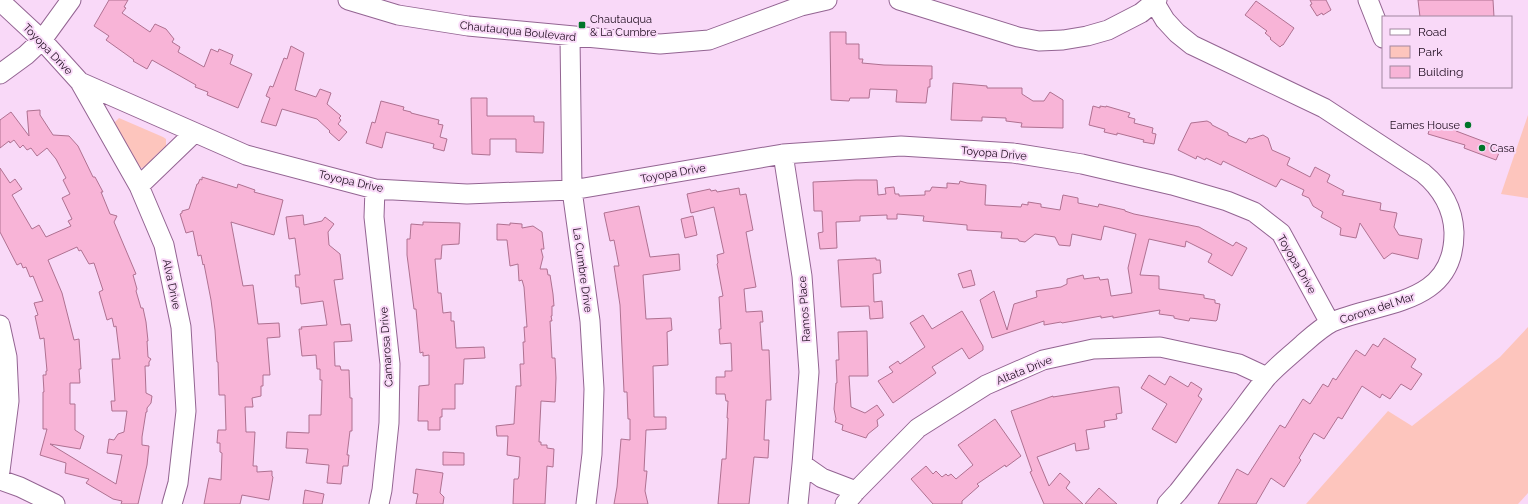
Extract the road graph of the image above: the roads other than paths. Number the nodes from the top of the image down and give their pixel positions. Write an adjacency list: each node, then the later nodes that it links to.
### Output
1 (71, 0): 10 (street)
2 (348, 0): 9 (street, Chautauqua Boulevard)
3 (827, 0): 9 (street, Chautauqua Boulevard)
4 (899, 0): 7 (street)
5 (1368, 0): 8 (street)
6 (0, 1): 10 (street, Toyopa Drive)
7 (1155, 1): 18 (street, Corona del Mar)
8 (1382, 35)
9 (570, 36): 17 (street, La Cumbre Drive)
10 (42, 40): 11 (street); 12 (street, Toyopa Drive)
11 (0, 74)
12 (80, 82): 13 (street, Toyopa Drive); 15 (street, Alva Drive)
13 (194, 133): 15 (street); 16 (street, Toyopa Drive)
14 (782, 154): 17 (street, Toyopa Drive); 18 (street, Toyopa Drive); 21 (street, Ramos Place)
15 (139, 186): 26 (street, Alva Drive)
16 (375, 189): 17 (street, Toyopa Drive); 27 (street, Camarosa Drive)
17 (572, 190): 28 (street, La Cumbre Drive)
18 (1330, 323): 20 (street, Corona del Mar)
19 (0, 325): 22 (street)
20 (1267, 377): 24 (street, Altata Drive); 30 (street, Corona del Mar)
21 (802, 464): 24 (street); 29 (street, Ramos Place)
22 (0, 471)
23 (0, 480): 25 (street)
24 (850, 497)
25 (55, 504)
26 (172, 504)
27 (378, 504)
28 (586, 504)
29 (798, 504)
30 (1167, 504)

